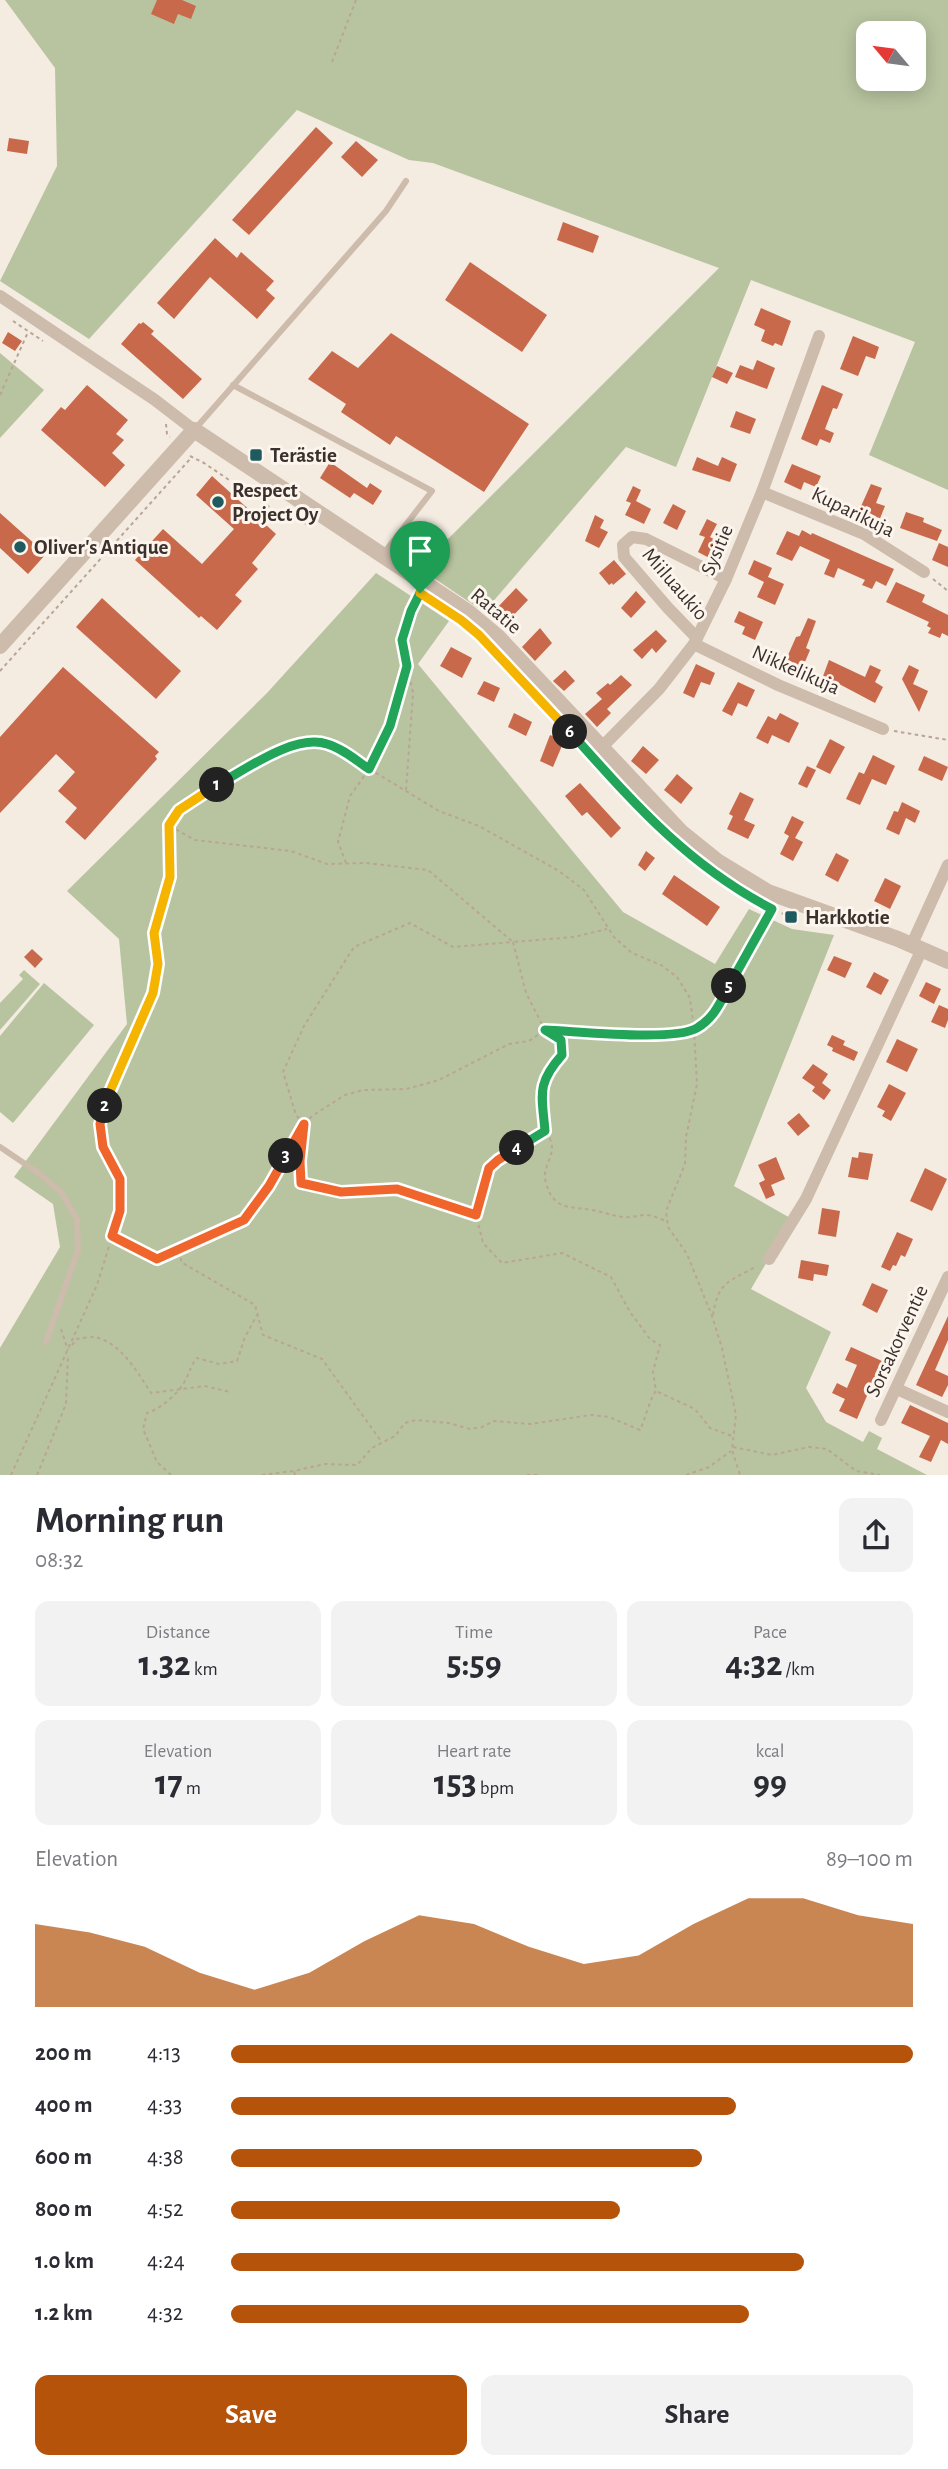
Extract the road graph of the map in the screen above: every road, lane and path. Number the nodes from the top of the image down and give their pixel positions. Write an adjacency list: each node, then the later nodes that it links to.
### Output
1 (356, 0): 2 (path)
2 (332, 62)
3 (406, 181): 9 (lane)
4 (0, 296): 12 (street, Ratatie)
5 (8, 317): 6 (path)
6 (28, 332): 8 (path); 10 (path)
7 (819, 336): 15 (street, Sysitie)
8 (48, 344)
9 (233, 385): 12 (lane); 19 (lane)
10 (0, 395)
11 (161, 418): 13 (path)
12 (194, 430): 13 (street); 19 (street, Ratatie)
13 (180, 446): 14 (path); 25 (street)
14 (192, 458): 17 (path); 27 (path)
15 (762, 492): 20 (street, Kuparikuja); 21 (street, Sysitie)
16 (268, 496): 17 (path)
17 (263, 504): 18 (path)
18 (320, 529)
19 (383, 555): 30 (street, Ratatie)
20 (923, 572): 22 (path)
21 (726, 579): 24 (street, Sysitie); 24 (street, Miiluaukio)
22 (948, 591)
23 (420, 593): 26 (path)
24 (695, 641): 28 (street, Nikkelikuja); 30 (street, Sysitie)
25 (0, 646)
26 (407, 666): 31 (path); 32 (path)
27 (0, 671)
28 (883, 729): 29 (path)
29 (948, 740)
30 (600, 749): 41 (street, Ratatie)
31 (369, 769): 32 (path); 33 (path); 34 (path)
32 (406, 791): 39 (path)
33 (169, 825): 34 (path); 50 (path)
34 (347, 864): 40 (path)
35 (948, 865): 41 (street)
36 (763, 905): 37 (path)
37 (772, 909): 38 (path); 44 (path)
38 (796, 918)
39 (608, 928): 40 (path); 44 (path)
40 (513, 942): 43 (path); 45 (path)
41 (917, 946): 42 (street, Ratatie); 52 (street)
42 (948, 961)
43 (545, 1030): 44 (path); 45 (path); 46 (path)
44 (694, 1030): 49 (path)
45 (304, 1124): 48 (path); 51 (path)
46 (545, 1131): 48 (path); 49 (path)
47 (0, 1147): 55 (lane)
48 (476, 1215): 61 (path)
49 (667, 1222): 56 (path)
50 (112, 1236): 51 (path); 58 (path)
51 (181, 1250): 54 (path)
52 (769, 1259): 56 (path)
53 (948, 1278): 60 (street, Sorsakorventie)
54 (258, 1314): 59 (path); 66 (path)
55 (56, 1315): 57 (lane); 58 (path)
56 (712, 1316): 65 (path)
57 (47, 1342)
58 (68, 1352): 59 (path); 69 (path); 70 (path)
59 (178, 1389): 62 (path); 71 (path)
60 (897, 1389): 63 (street); 64 (street, Sorsakorventie)
61 (656, 1391): 65 (path); 66 (path)
62 (230, 1392)
63 (948, 1412)
64 (881, 1420)
65 (733, 1437): 67 (path)
66 (382, 1443): 68 (path)
67 (732, 1449): 76 (path); 77 (path); 78 (path)
68 (294, 1471): 72 (path); 73 (path)
69 (11, 1475)
70 (37, 1475)
71 (171, 1475)
72 (262, 1475)
73 (295, 1475)
74 (527, 1475): 75 (path)
75 (539, 1475)
76 (686, 1475)
77 (740, 1475)
78 (880, 1475)

